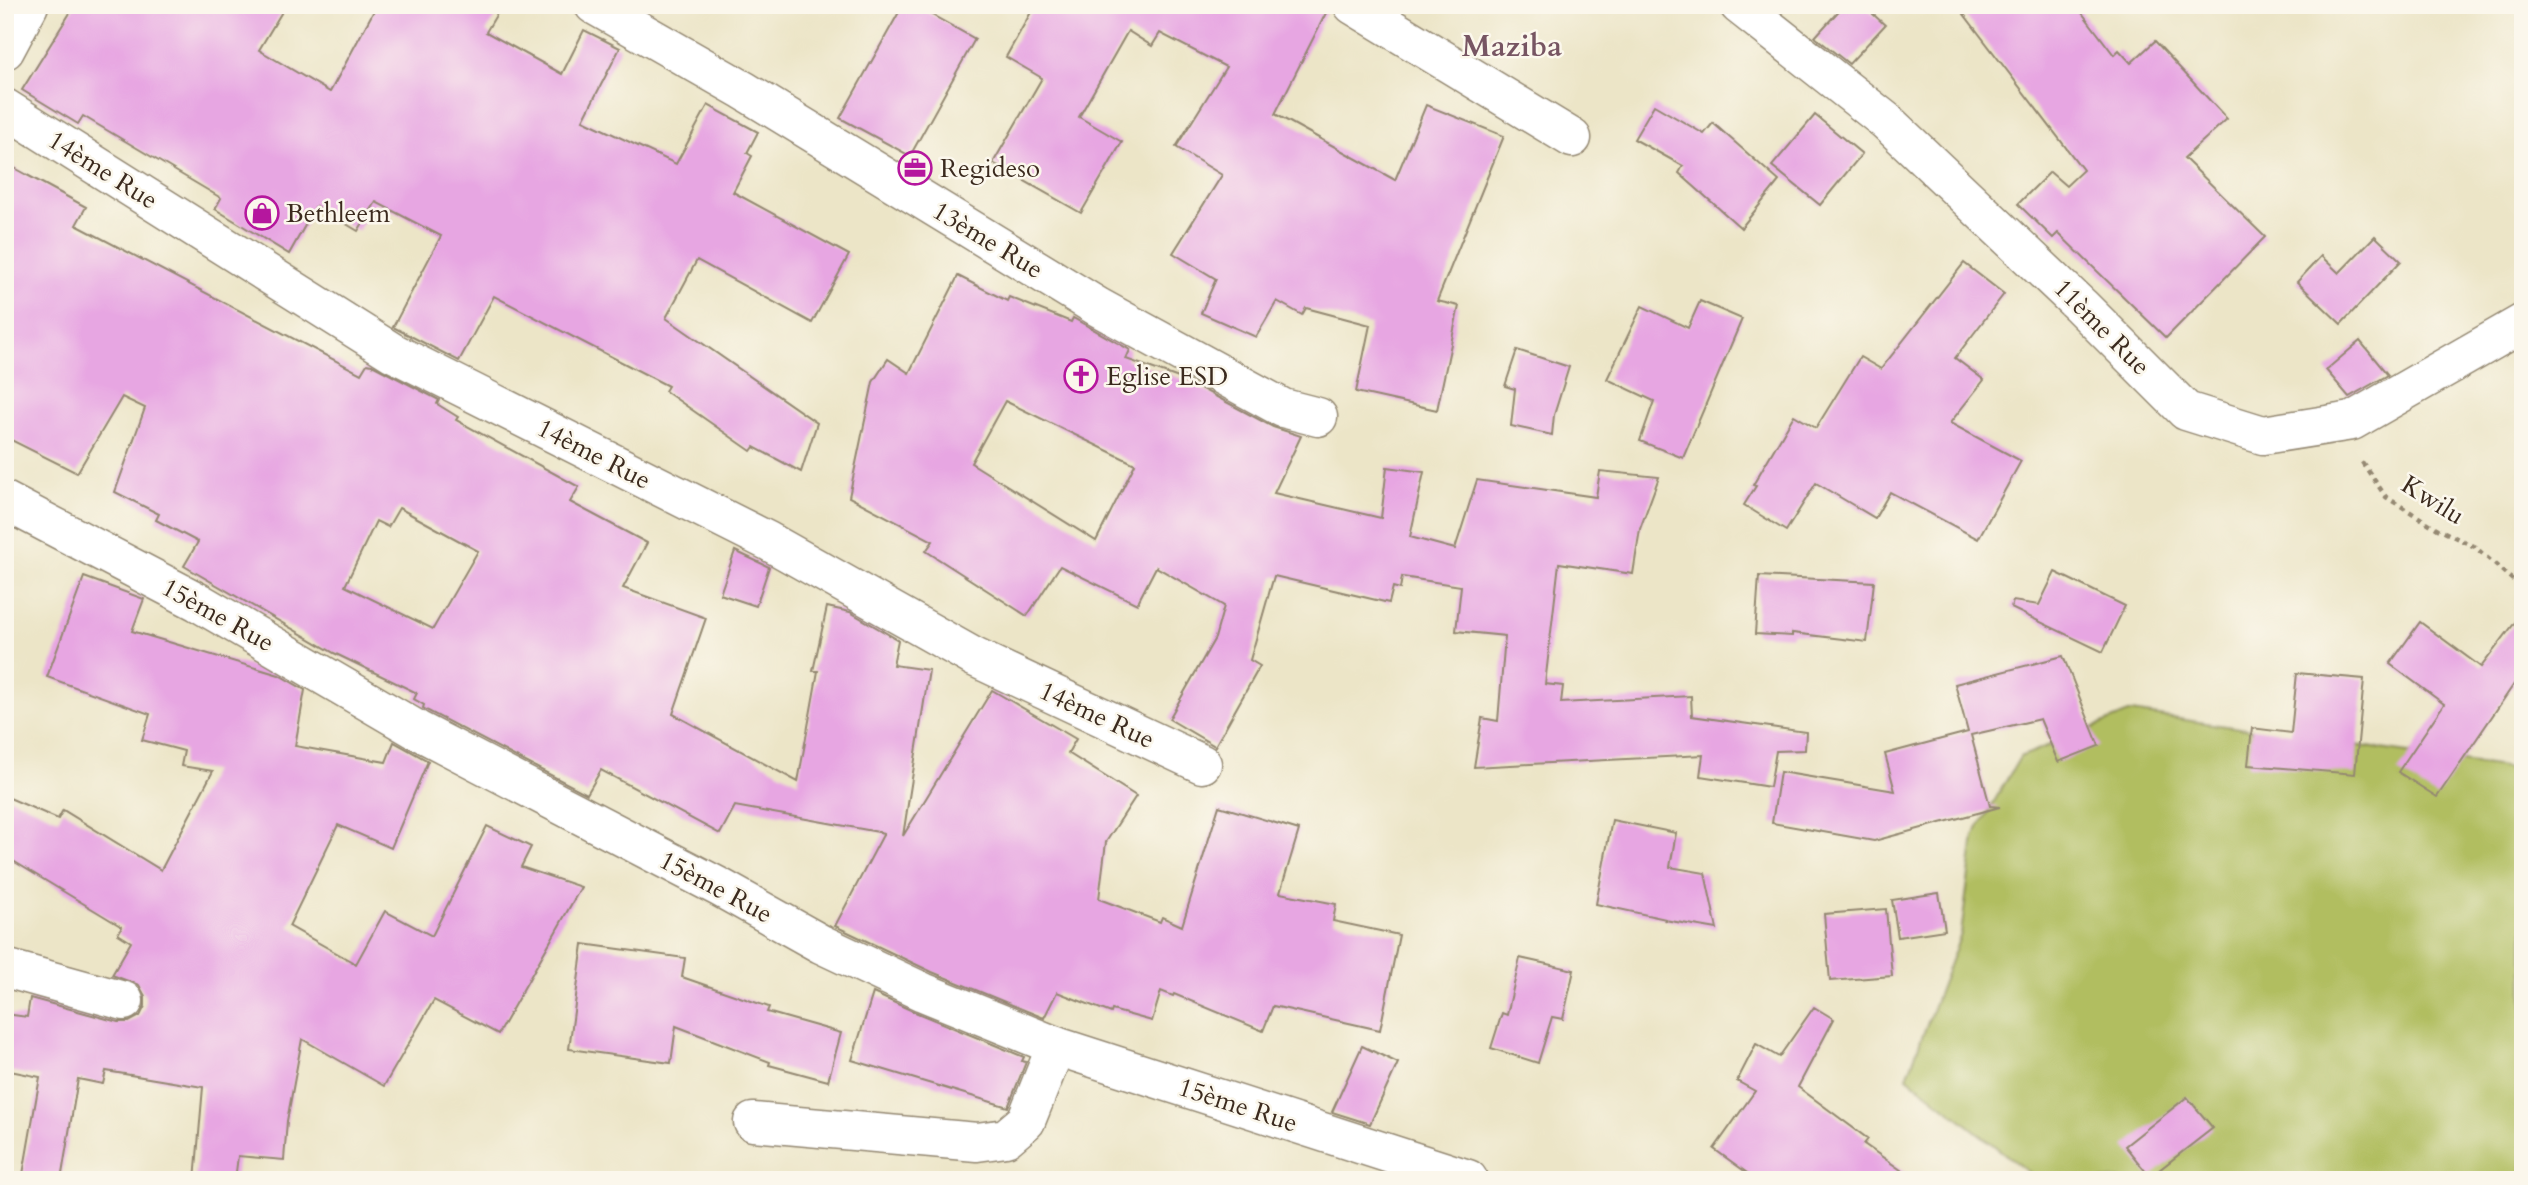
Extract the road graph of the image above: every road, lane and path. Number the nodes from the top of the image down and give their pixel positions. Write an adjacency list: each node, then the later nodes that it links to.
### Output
1 (29, 5): 5 (street)
2 (594, 5): 9 (street, 13ème Rue)
3 (1353, 5): 7 (street)
4 (1739, 5): 10 (street, 11ème Rue)
5 (5, 50)
6 (5, 108): 13 (street, 14ème Rue)
7 (1572, 138)
8 (2523, 323): 10 (street, 11ème Rue)
9 (1318, 417)
10 (2352, 421): 12 (path, Kwilu)
11 (5, 501): 16 (street, 15ème Rue)
12 (2523, 589)
13 (1202, 764)
14 (5, 968): 15 (street)
15 (124, 1001)
16 (1056, 1046): 17 (street); 18 (street, 15ème Rue)
17 (753, 1122)
18 (1468, 1179)

